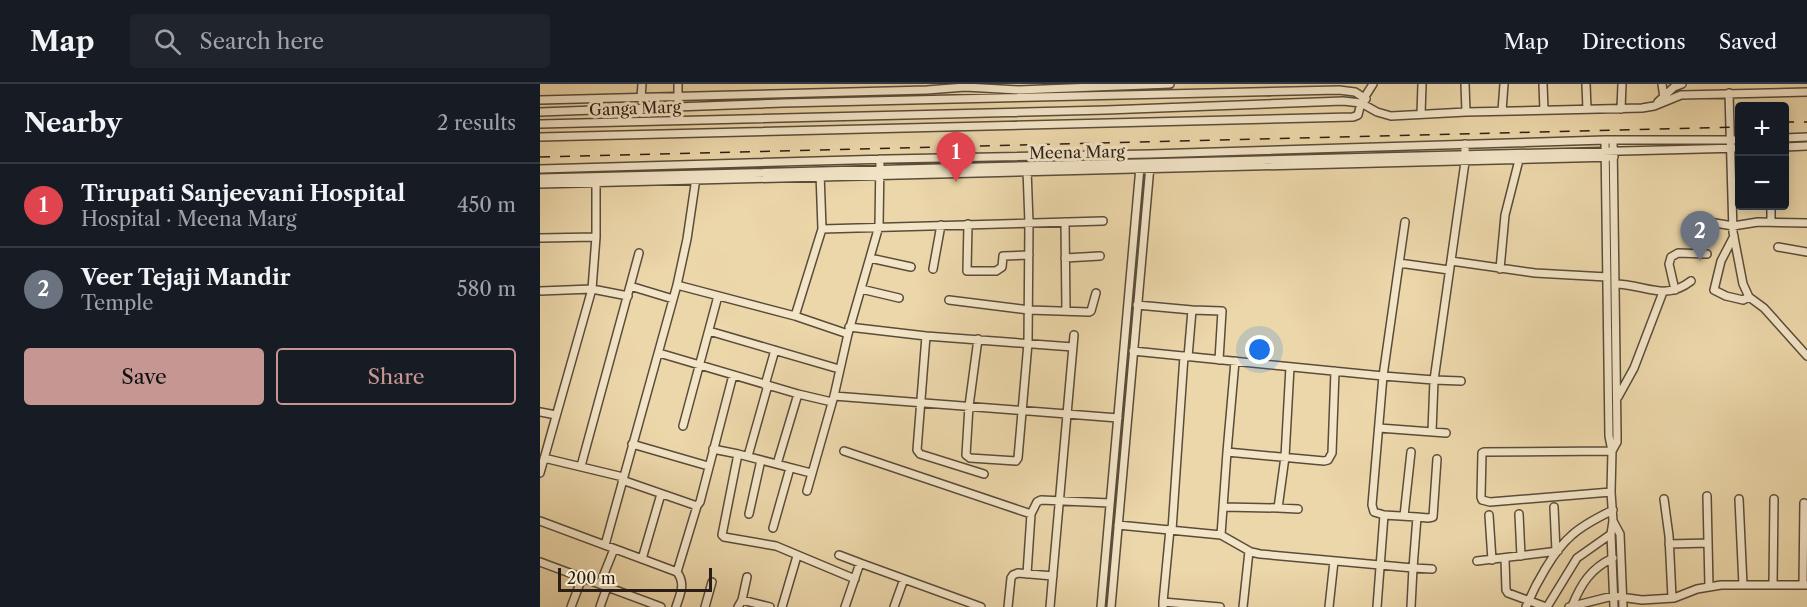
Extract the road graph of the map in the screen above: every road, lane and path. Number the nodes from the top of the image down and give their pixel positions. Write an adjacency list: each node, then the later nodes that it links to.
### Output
1 (642, 84): 24 (street)
2 (678, 84): 21 (street)
3 (712, 84): 20 (street)
4 (1170, 84): 14 (street)
5 (1373, 84): 28 (street)
6 (1422, 84): 39 (street)
7 (1465, 84): 36 (street)
8 (1504, 84): 37 (street)
9 (1543, 84): 35 (street)
10 (1587, 84): 33 (street)
11 (1622, 84): 34 (street)
12 (1662, 84): 25 (street)
13 (1682, 84): 25 (street)
14 (1081, 85): 15 (street); 22 (street)
15 (922, 87): 17 (street); 27 (street)
16 (797, 88): 17 (street); 20 (street)
17 (878, 88): 29 (street)
18 (1807, 92): 19 (street)
19 (1729, 93): 25 (street); 48 (street)
20 (712, 94): 21 (street); 30 (street)
21 (678, 96): 24 (street); 31 (street)
22 (1082, 96): 27 (street, Ganga Marg); 28 (street, Ganga Marg)
23 (626, 97): 24 (street); 26 (street); 32 (street)
24 (642, 97)
25 (1664, 98): 34 (street)
26 (540, 100)
27 (920, 100): 29 (street, Ganga Marg)
28 (1363, 100): 39 (street); 40 (street, Ganga Marg); 41 (street)
29 (878, 101): 30 (street, Ganga Marg)
30 (712, 106): 31 (street, Ganga Marg)
31 (678, 107): 32 (street, Ganga Marg)
32 (627, 109): 38 (street, Ganga Marg)
33 (1587, 109): 34 (street); 35 (street)
34 (1621, 109)
35 (1544, 110): 37 (street)
36 (1466, 111): 37 (street); 39 (street)
37 (1502, 111)
38 (540, 112)
39 (1421, 114)
40 (540, 124)
41 (540, 137)
42 (1807, 137): 43 (street)
43 (1789, 138)
44 (1605, 140): 45 (street, Meena Marg); 47 (street, Meena Marg); 54 (street)
45 (1613, 140): 48 (street, Meena Marg); 55 (street)
46 (1735, 142): 48 (street)
47 (1465, 144): 53 (street, Meena Marg); 57 (street)
48 (1729, 145): 50 (street); 55 (street, Meena Marg); 82 (street)
49 (1807, 146): 51 (street)
50 (1735, 147)
51 (1789, 147)
52 (1140, 154): 53 (street, Meena Marg); 56 (street, Meena Marg); 61 (street)
53 (1150, 154): 62 (street)
54 (1605, 154): 55 (street, Meena Marg); 57 (street, Meena Marg); 59 (street); 101 (street)
55 (1614, 154): 103 (street)
56 (1026, 157): 58 (street, Meena Marg); 64 (street)
57 (1465, 158): 59 (street); 62 (street, Meena Marg); 95 (street)
58 (880, 159): 60 (street, Meena Marg); 65 (street)
59 (1519, 160): 99 (street)
60 (820, 161): 63 (street, Meena Marg); 66 (street)
61 (1140, 167): 62 (street, Meena Marg); 64 (street, Meena Marg); 155 (street)
62 (1149, 167): 118 (street)
63 (540, 169)
64 (1027, 170): 65 (street, Meena Marg); 76 (street)
65 (880, 173): 66 (street, Meena Marg); 81 (street)
66 (821, 174): 67 (street, Meena Marg); 83 (street)
67 (696, 177): 69 (street, Meena Marg); 104 (street)
68 (540, 178): 69 (street)
69 (596, 180): 70 (street); 85 (street)
70 (540, 184)
71 (1771, 210): 75 (street)
72 (1104, 221): 73 (street)
73 (1065, 222): 76 (street); 94 (street)
74 (1405, 222): 96 (street)
75 (1771, 222): 77 (street); 82 (street)
76 (1029, 223): 78 (street); 91 (street)
77 (1807, 223)
78 (968, 224): 79 (street); 91 (street)
79 (941, 225): 81 (street); 98 (street)
80 (1701, 225): 82 (street)
81 (879, 226): 83 (street); 93 (street)
82 (1733, 226): 84 (street)
83 (822, 229): 122 (street)
84 (1734, 236): 114 (street); 114 (street)
85 (596, 237): 86 (street); 106 (street)
86 (540, 238)
87 (1778, 247): 88 (street)
88 (1807, 252)
89 (639, 253): 105 (street)
90 (1707, 254): 108 (street)
91 (1029, 255): 119 (street)
92 (1100, 256): 94 (street)
93 (870, 258): 97 (street); 107 (street)
94 (1065, 258): 120 (street)
95 (1451, 261): 99 (street); 100 (street)
96 (1399, 263): 100 (street); 142 (street)
97 (911, 267)
98 (933, 269)
99 (1500, 269): 101 (street)
100 (1449, 270): 143 (street)
101 (1607, 277): 165 (street)
102 (1691, 281): 108 (street)
103 (1616, 284): 110 (street); 148 (street)
104 (677, 285): 113 (street); 116 (street)
105 (630, 286): 112 (street); 116 (street)
106 (592, 288): 109 (street); 112 (street); 153 (street)
107 (861, 289): 115 (street); 123 (street)
108 (1675, 290): 110 (street)
109 (540, 291)
110 (1663, 292): 148 (street)
111 (1096, 293): 120 (street)
112 (628, 296): 173 (street)
113 (718, 296): 122 (street); 124 (street)
114 (1749, 297): 133 (street)
115 (899, 298)
116 (673, 299): 132 (street)
117 (949, 300): 119 (street)
118 (1137, 305): 121 (street); 131 (street)
119 (1029, 310): 120 (street); 128 (street)
120 (1066, 310)
121 (1192, 310): 134 (street); 135 (street)
122 (795, 316): 123 (street)
123 (848, 330): 126 (street); 139 (street)
124 (709, 331): 130 (street); 137 (street)
125 (1074, 335): 129 (street)
126 (926, 336): 127 (street); 149 (street)
127 (978, 339): 128 (street); 150 (street)
128 (1028, 344): 129 (street); 151 (street)
129 (1073, 346): 154 (street)
130 (775, 350): 139 (street); 145 (street)
131 (1133, 351): 134 (street); 205 (street)
132 (659, 352): 137 (street); 160 (street)
133 (1807, 356)
134 (1186, 357): 135 (street); 207 (street)
135 (1219, 360): 136 (street)
136 (1235, 361): 138 (street); 163 (street)
137 (699, 365): 141 (street); 156 (street)
138 (1290, 367): 140 (street); 168 (street)
139 (839, 369): 147 (street)
140 (1335, 371): 142 (street); 168 (street)
141 (733, 375): 145 (street); 161 (street)
142 (1383, 376): 143 (street); 157 (street)
143 (1434, 380): 144 (street); 158 (street)
144 (1461, 381)
145 (767, 385): 146 (street); 167 (street)
146 (798, 394): 147 (street); 172 (street)
147 (833, 399): 149 (street); 177 (street)
148 (1617, 399): 165 (street)
149 (921, 402): 150 (street); 178 (street)
150 (969, 406): 151 (street); 151 (street)
151 (1022, 411): 154 (street)
152 (540, 412): 153 (street)
153 (556, 415): 169 (street)
154 (1068, 415): 155 (street); 187 (street)
155 (1118, 418): 188 (street)
156 (683, 426)
157 (1379, 428): 158 (street); 199 (street)
158 (1432, 432): 159 (street)
159 (1446, 433)
160 (632, 444): 174 (street); 179 (street)
161 (713, 449): 166 (street); 174 (street)
162 (844, 451): 197 (street)
163 (1227, 452): 168 (street); 191 (street)
164 (1411, 452): 201 (street)
165 (1612, 452): 181 (street); 181 (street)
166 (738, 454): 167 (street); 217 (street)
167 (748, 456): 171 (street)
168 (1285, 457): 193 (street)
169 (544, 458): 173 (street); 176 (street)
170 (1437, 459): 202 (street)
171 (761, 460): 172 (street); 196 (street)
172 (777, 464): 175 (street)
173 (581, 466): 179 (street)
174 (708, 466): 190 (street)
175 (790, 468): 177 (street); 206 (street)
176 (540, 472)
177 (811, 473): 180 (street)
178 (984, 474)
179 (623, 478): 182 (street); 212 (street)
180 (807, 491)
181 (1611, 492): 195 (street)
182 (661, 494): 190 (street); 220 (street)
183 (1707, 496): 210 (street)
184 (1664, 499): 211 (street)
185 (1739, 499): 238 (street)
186 (1774, 499): 239 (street)
187 (1060, 500): 188 (street); 197 (street); 232 (street)
188 (1110, 503): 262 (street)
189 (1804, 503): 240 (street)
190 (697, 506): 230 (street)
191 (1223, 507): 193 (street); 209 (street)
192 (1554, 507): 215 (street)
193 (1278, 508): 194 (street)
194 (1298, 509)
195 (1613, 510): 204 (street); 215 (street)
196 (749, 514)
197 (1031, 514): 231 (street)
198 (1520, 514): 218 (street)
199 (1384, 515): 201 (street); 227 (street)
200 (1489, 515): 222 (street)
201 (1404, 516): 202 (street)
202 (1417, 517): 228 (street)
203 (540, 521): 212 (street)
204 (1613, 521): 208 (street); 244 (street)
205 (1118, 525): 207 (street); 263 (street)
206 (773, 528)
207 (1171, 530): 209 (street); 247 (street)
208 (1611, 534): 219 (street); 269 (street)
209 (1221, 535): 214 (street)
210 (1708, 543): 211 (street); 242 (street)
211 (1669, 544): 245 (street)
212 (604, 545): 213 (street)
213 (614, 549): 220 (street); 241 (street)
214 (1249, 551): 223 (street); 265 (street)
215 (1557, 551): 218 (street); 248 (street)
216 (839, 555): 226 (street)
217 (797, 556): 235 (street); 256 (street)
218 (1521, 556): 221 (street)
219 (1613, 558): 243 (street); 270 (street)
220 (642, 559): 230 (street)
221 (1505, 559): 222 (street); 248 (street)
222 (1492, 560): 224 (street)
223 (1334, 561): 227 (street); 266 (street)
224 (1477, 561)
225 (540, 562): 234 (street)
226 (860, 563): 235 (street); 236 (street)
227 (1380, 565): 228 (street); 267 (street)
228 (1413, 568): 229 (street); 268 (street)
229 (1432, 569)
230 (677, 572): 253 (street)
231 (1027, 574): 232 (street); 260 (street)
232 (1053, 576): 261 (street)
233 (747, 577): 246 (street)
234 (582, 578): 241 (street); 250 (street)
235 (855, 579): 257 (street)
236 (904, 579): 249 (street); 258 (street)
237 (712, 582): 254 (street)
238 (1743, 585): 239 (street); 242 (street)
239 (1773, 585): 240 (street)
240 (1805, 585)
241 (604, 586): 251 (street); 252 (street)
242 (1709, 587): 245 (street)
243 (1613, 596): 244 (street); 270 (street); 271 (street)
244 (1623, 596): 245 (street); 272 (street)
245 (1672, 598)
246 (740, 603): 255 (street)
247 (1163, 604): 264 (street)
248 (1527, 604): 269 (street)
249 (970, 606): 259 (street)
250 (571, 607)
251 (600, 607)
252 (661, 607)
253 (676, 607)
254 (705, 607)
255 (770, 607)
256 (782, 607)
257 (845, 607)
258 (894, 607)
259 (981, 607)
260 (1008, 607)
261 (1050, 607)
262 (1101, 607)
263 (1111, 607)
264 (1220, 607)
265 (1243, 607)
266 (1329, 607)
267 (1377, 607)
268 (1411, 607)
269 (1546, 607)
270 (1571, 607)
271 (1614, 607)
272 (1623, 607)

